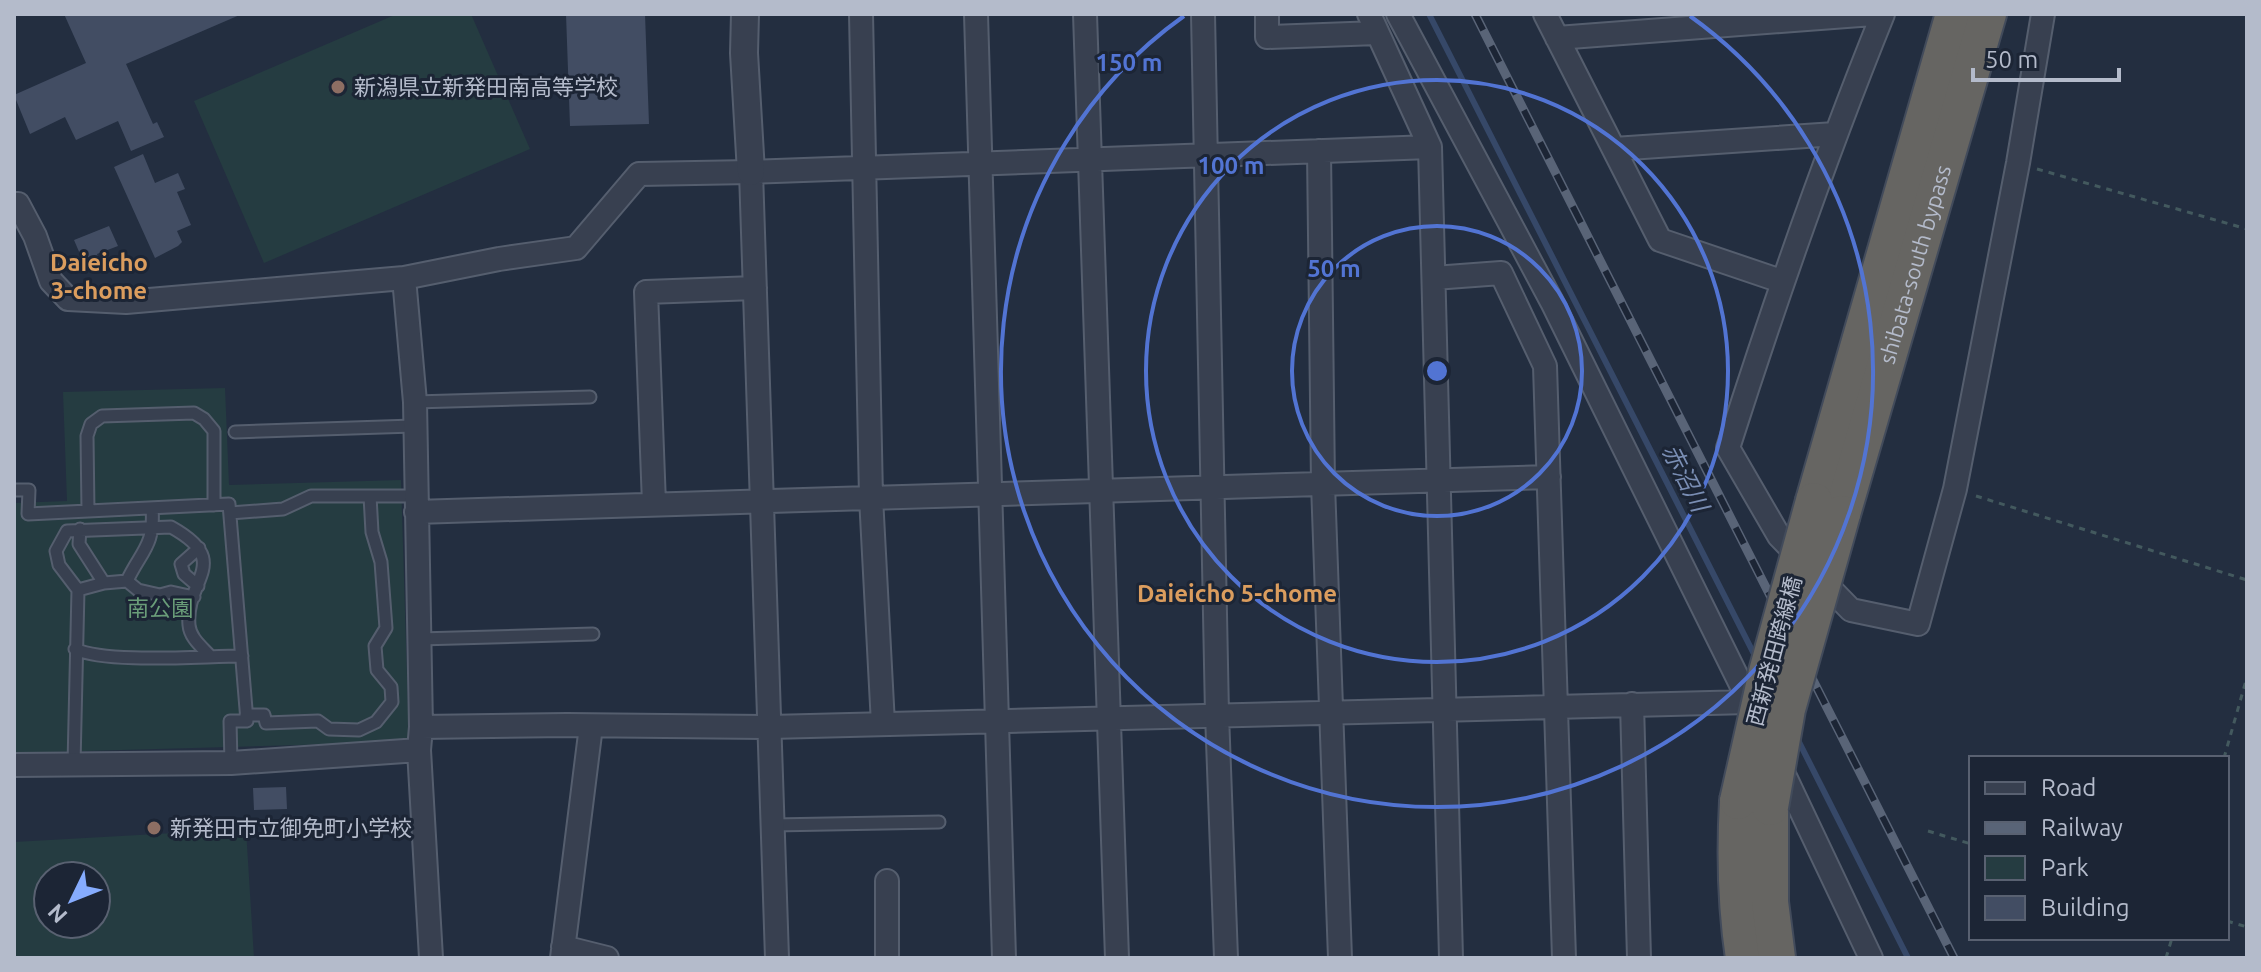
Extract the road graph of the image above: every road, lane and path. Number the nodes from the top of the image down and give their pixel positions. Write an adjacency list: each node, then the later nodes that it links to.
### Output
1 (745, 14): 26 (street)
2 (861, 14): 25 (street)
3 (976, 14): 24 (street)
4 (1085, 14): 22 (street)
5 (1203, 14): 21 (street)
6 (1267, 14): 15 (street)
7 (1398, 14): 69 (street)
8 (1545, 14): 16 (street)
9 (1873, 14): 14 (street)
10 (1883, 14): 17 (street)
11 (1954, 14): 51 (highway, shibata-south bypass)
12 (1988, 14): 51 (highway, shibata-south bypass)
13 (2043, 14): 23 (street)
14 (1689, 21): 16 (street)
15 (1373, 23): 18 (street)
16 (1557, 38): 19 (street)
17 (1835, 134): 19 (street); 31 (street)
18 (1430, 147): 20 (street); 30 (street)
19 (1614, 149): 31 (street)
20 (1319, 151): 21 (street); 39 (street)
21 (1208, 155): 22 (street); 40 (street)
22 (1089, 160): 24 (street); 43 (street)
23 (2018, 163): 28 (path); 41 (street)
24 (981, 164): 25 (street); 44 (street)
25 (865, 168): 26 (street); 46 (street)
26 (751, 172): 29 (street); 32 (street)
27 (14, 204): 29 (street)
28 (2247, 229)
29 (404, 278): 34 (street)
30 (1434, 278): 37 (street); 38 (street)
31 (1781, 281): 41 (street)
32 (755, 288): 47 (street); 49 (street)
33 (590, 397): 34 (lane)
34 (415, 402): 35 (street)
35 (413, 426): 36 (lane); 48 (street)
36 (235, 432)
37 (1549, 477): 38 (street); 71 (street)
38 (1439, 481): 39 (street); 72 (street)
39 (1323, 484): 40 (street); 73 (street)
40 (1213, 487): 43 (street); 74 (street)
41 (1955, 489): 58 (path)
42 (14, 490): 53 (lane)
43 (1100, 490): 44 (street); 76 (street)
44 (991, 494): 46 (street); 77 (street)
45 (370, 496): 48 (lane); 54 (lane); 75 (lane)
46 (871, 497): 47 (street); 78 (street)
47 (762, 501): 49 (street); 80 (street)
48 (415, 504): 49 (street); 64 (street)
49 (654, 504)
50 (214, 505): 52 (lane); 53 (lane); 54 (lane)
51 (1828, 507): 86 (highway, 西新発田跨線橋, bridge)
52 (152, 508): 53 (lane); 55 (lane)
53 (88, 511)
54 (230, 513): 67 (lane)
55 (154, 526): 56 (lane); 57 (lane); 59 (lane)
56 (80, 529): 60 (lane); 61 (lane)
57 (199, 548): 62 (lane); 62 (lane)
58 (2247, 580)
59 (127, 581): 60 (lane); 62 (lane)
60 (104, 583): 61 (lane)
61 (78, 590): 65 (lane)
62 (196, 591): 66 (lane)
63 (593, 634): 64 (lane)
64 (419, 639): 81 (street)
65 (75, 649): 66 (lane); 84 (lane)
66 (210, 656): 67 (lane)
67 (242, 656): 75 (lane)
68 (2247, 677): 82 (path)
69 (1749, 702): 70 (street); 106 (street)
70 (1632, 704): 71 (street); 103 (street)
71 (1557, 706): 72 (street); 102 (street)
72 (1446, 708): 73 (street); 101 (street)
73 (1333, 711): 74 (street); 100 (street)
74 (1217, 714): 76 (street); 99 (street)
75 (246, 715): 83 (lane)
76 (1109, 716): 77 (street); 98 (street)
77 (997, 720): 78 (street); 97 (street)
78 (883, 724): 80 (street)
79 (591, 726): 80 (street); 81 (street); 92 (street)
80 (770, 727): 88 (street)
81 (420, 738): 83 (street); 93 (street)
82 (2225, 756)
83 (231, 763): 84 (street)
84 (74, 764): 85 (street)
85 (14, 765)
86 (1754, 804): 104 (highway); 105 (highway)
87 (939, 822): 88 (lane)
88 (773, 825): 95 (street)
89 (1928, 831): 90 (path)
90 (1969, 843)
91 (887, 881): 96 (street)
92 (563, 953): 94 (street)
93 (431, 958)
94 (607, 958)
95 (777, 958)
96 (887, 958)
97 (1004, 958)
98 (1117, 958)
99 (1226, 958)
100 (1340, 958)
101 (1451, 958)
102 (1564, 958)
103 (1639, 958)
104 (1744, 958)
105 (1777, 958)
106 (1871, 958)

